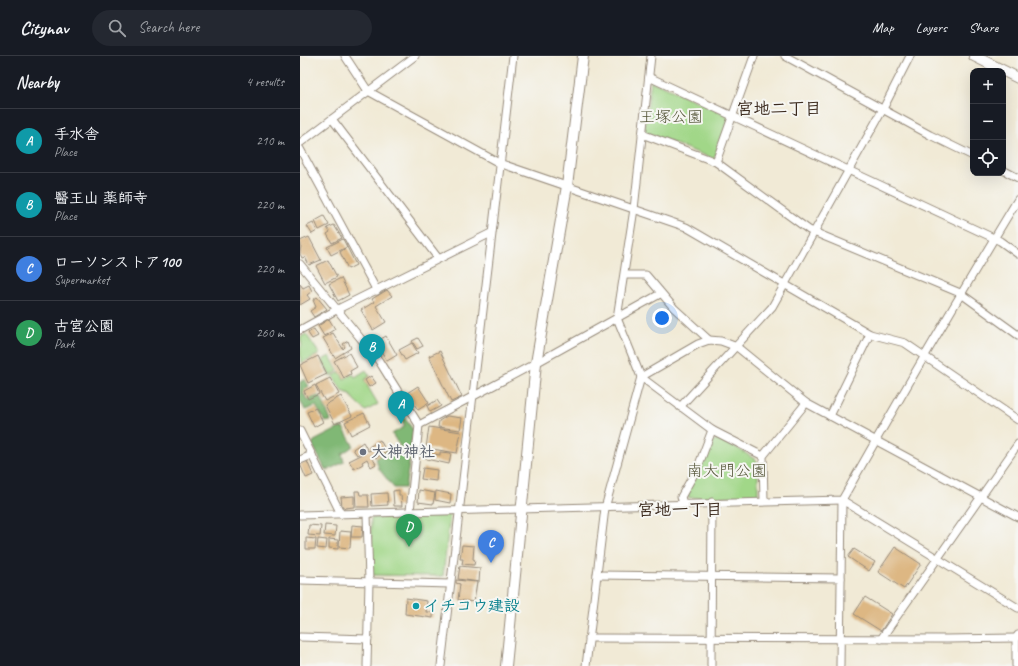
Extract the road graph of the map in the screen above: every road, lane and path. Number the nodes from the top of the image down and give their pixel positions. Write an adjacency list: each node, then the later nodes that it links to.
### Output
1 (345, 56): 12 (street)
2 (414, 56): 12 (street)
3 (513, 56): 21 (street)
4 (582, 56): 25 (street)
5 (651, 56): 10 (street)
6 (754, 56): 14 (street)
7 (785, 56): 13 (street)
8 (910, 56): 13 (street)
9 (974, 56): 11 (street)
10 (649, 77): 14 (street); 16 (street)
11 (1018, 78)
12 (368, 91): 15 (street); 21 (street)
13 (883, 109): 19 (street); 22 (street)
14 (733, 115): 20 (street); 22 (street)
15 (332, 119): 17 (street); 32 (street)
16 (642, 134): 20 (street); 27 (street)
17 (300, 143)
18 (300, 149): 36 (street)
19 (970, 154)
20 (716, 162): 28 (street)
21 (499, 163): 25 (street); 29 (street)
22 (850, 170): 28 (street); 30 (street)
23 (1006, 172): 24 (street)
24 (1018, 178)
25 (566, 186): 27 (street); 47 (street)
26 (1018, 199): 30 (street)
27 (634, 209): 34 (street); 35 (street)
28 (815, 232): 35 (street); 37 (street)
29 (491, 233): 32 (street); 49 (street)
30 (994, 238): 31 (street); 37 (street)
31 (1018, 254)
32 (438, 258): 36 (street)
33 (300, 264): 39 (street)
34 (624, 275): 38 (street); 40 (street)
35 (786, 284): 42 (street); 45 (street)
36 (377, 290): 39 (street)
37 (960, 293): 43 (street); 46 (street)
38 (660, 294): 40 (street); 44 (street)
39 (338, 309): 41 (street); 54 (street)
40 (618, 318): 47 (street); 48 (street)
41 (300, 330)
42 (870, 334): 46 (street); 52 (street)
43 (1018, 335)
44 (709, 340): 45 (street); 48 (street)
45 (737, 347): 50 (street); 51 (street)
46 (926, 356): 53 (street); 57 (street)
47 (536, 363): 49 (street); 68 (street)
48 (641, 377): 51 (street); 67 (street)
49 (472, 396): 54 (street); 69 (street)
50 (806, 403): 52 (street); 60 (street)
51 (680, 407): 55 (street)
52 (830, 416): 57 (street)
53 (1018, 420)
54 (419, 425): 70 (street)
55 (712, 430): 60 (street); 66 (street)
56 (300, 431): 59 (street)
57 (876, 440): 62 (street); 63 (street)
58 (1018, 444): 62 (street)
59 (312, 455): 61 (street); 71 (street)
60 (764, 456): 64 (street)
61 (300, 460)
62 (982, 496): 74 (street); 75 (street)
63 (842, 500): 64 (street); 75 (street); 78 (street)
64 (764, 501): 65 (street)
65 (712, 502): 66 (street); 77 (street)
66 (683, 503): 67 (street)
67 (605, 508): 68 (street); 76 (street)
68 (523, 509): 69 (street); 92 (street)
69 (458, 510): 70 (street); 81 (street)
70 (410, 511): 72 (street)
71 (341, 514): 72 (street); 73 (street)
72 (367, 514): 80 (street)
73 (300, 515)
74 (1018, 517)
75 (938, 559): 82 (street); 89 (street)
76 (597, 575): 77 (street); 85 (street)
77 (711, 577): 78 (street); 86 (street)
78 (841, 578): 87 (street)
79 (300, 580): 80 (street)
80 (369, 581): 81 (street); 88 (street)
81 (450, 584): 91 (street)
82 (1018, 608)
83 (1017, 636): 89 (street); 96 (street)
84 (300, 637): 88 (street)
85 (589, 638): 86 (street); 93 (street)
86 (710, 638): 87 (street); 94 (street)
87 (840, 638): 89 (street); 95 (street)
88 (368, 639): 90 (street)
89 (881, 639)
90 (367, 666)
91 (440, 666)
92 (506, 666)
93 (586, 666)
94 (710, 666)
95 (840, 666)
96 (1016, 666)

